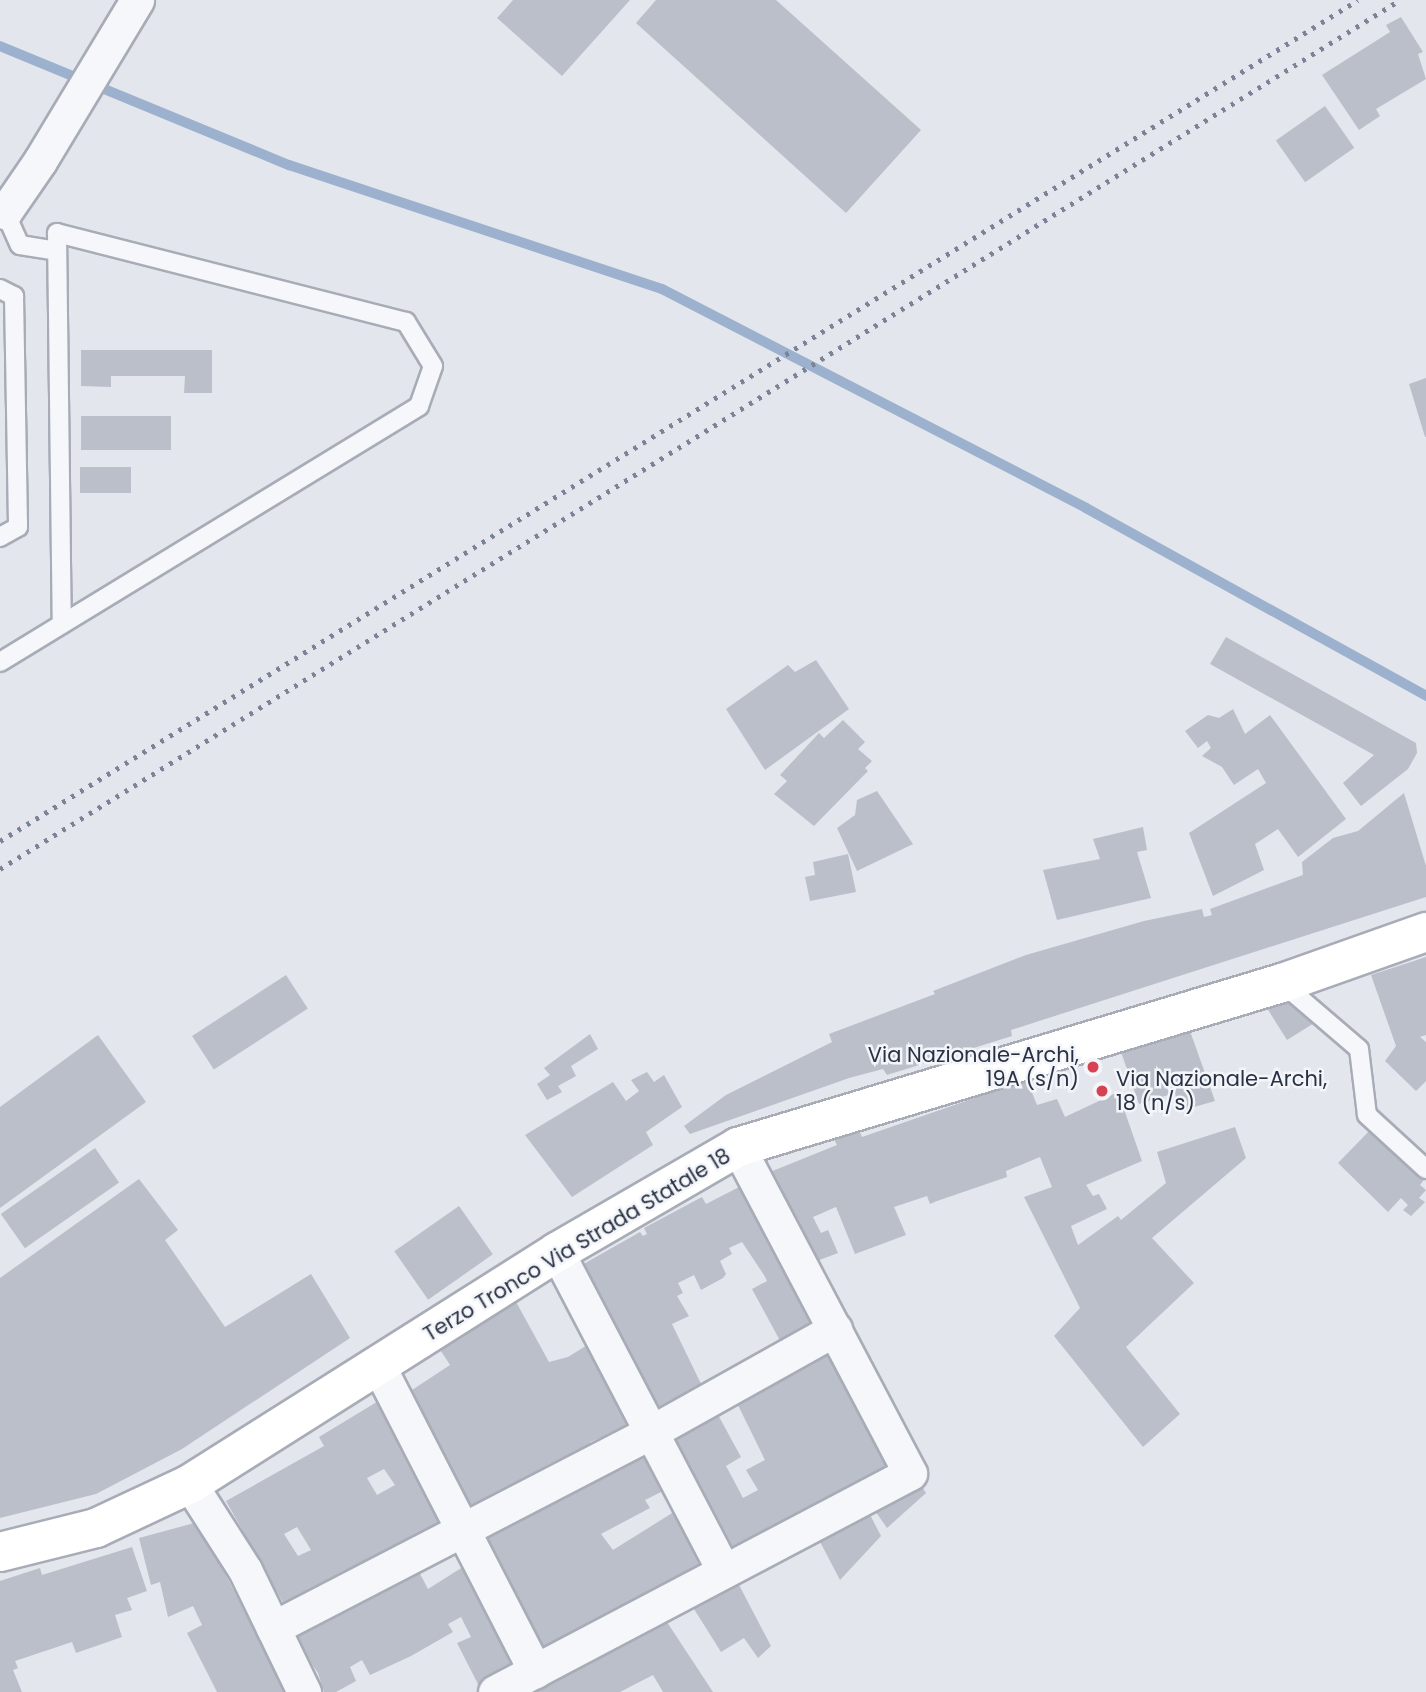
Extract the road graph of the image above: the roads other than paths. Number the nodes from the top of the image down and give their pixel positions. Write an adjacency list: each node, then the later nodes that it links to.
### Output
1 (136, 0): 2 (street)
2 (2, 211): 3 (lane)
3 (57, 251): 6 (lane); 6 (lane)
4 (0, 289): 5 (lane)
5 (0, 537)
6 (62, 624): 7 (lane)
7 (0, 662)
8 (1426, 932): 9 (main road, Terzo Tronco Via Strada Statale 18)
9 (1282, 983): 10 (main road, Terzo Tronco Via Strada Statale 18); 11 (lane)
10 (738, 1147): 12 (main road, Terzo Tronco Via Strada Statale 18); 13 (street)
11 (1426, 1169)
12 (557, 1252): 14 (main road, Terzo Tronco Via Strada Statale 18); 15 (street)
13 (835, 1329): 15 (street); 19 (street)
14 (379, 1367): 16 (main road, Terzo Tronco Via Strada Statale 18); 17 (street)
15 (651, 1433): 17 (street); 19 (street)
16 (190, 1484): 18 (main road, Terzo Tronco Via Strada Statale 18); 20 (street)
17 (462, 1528): 20 (street); 21 (street)
18 (0, 1552)
19 (724, 1572): 21 (street)
20 (273, 1628): 22 (street)
21 (536, 1671): 23 (street)
22 (304, 1692)
23 (495, 1692)

